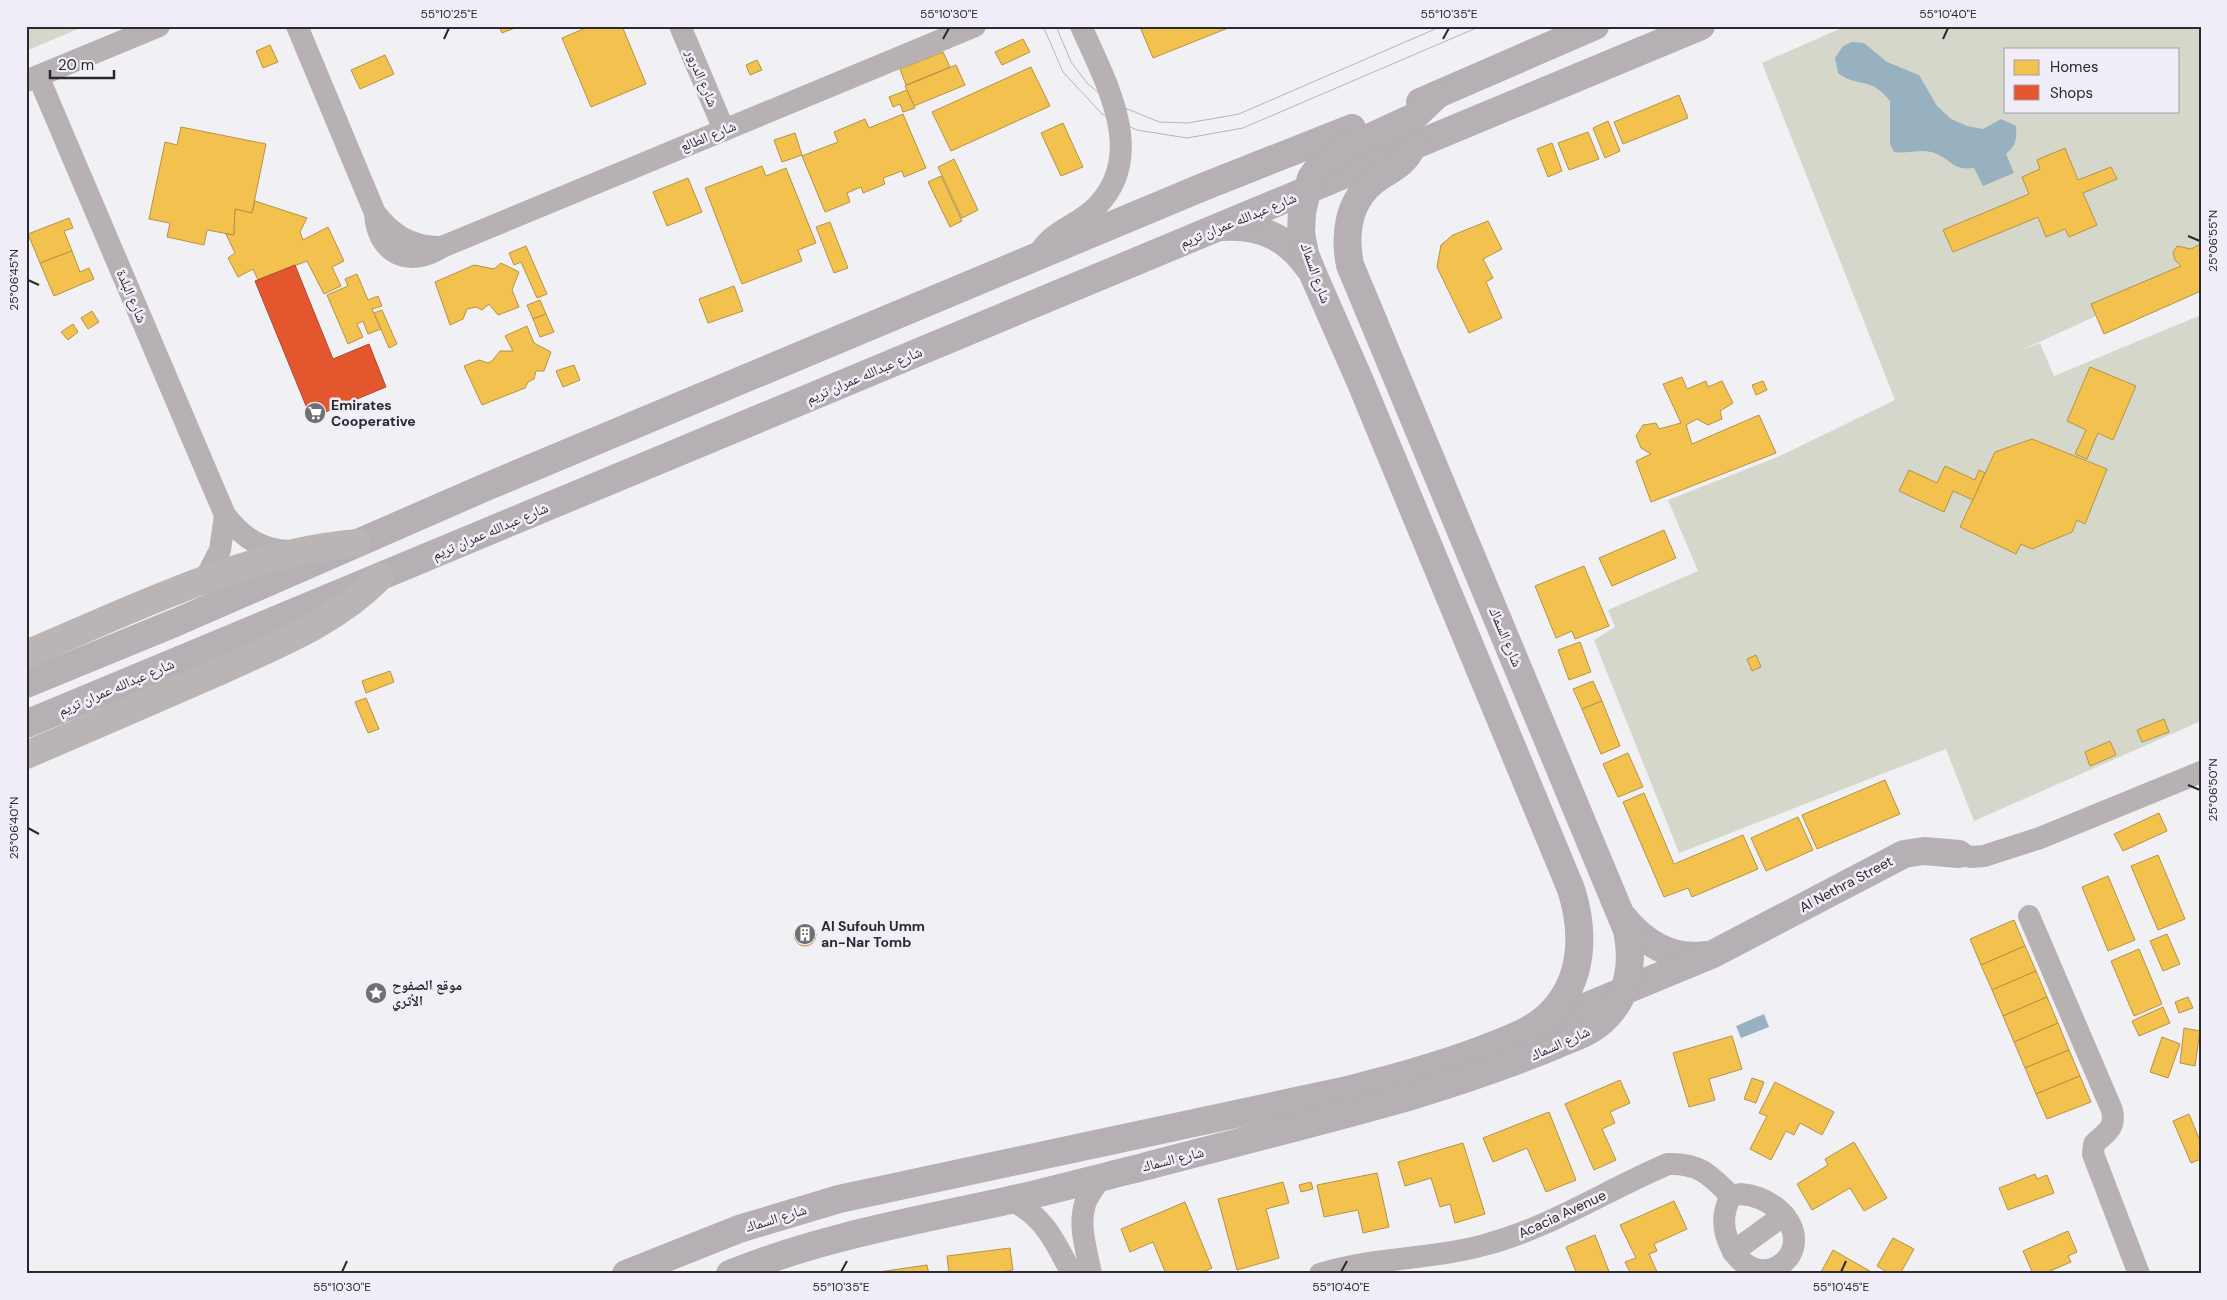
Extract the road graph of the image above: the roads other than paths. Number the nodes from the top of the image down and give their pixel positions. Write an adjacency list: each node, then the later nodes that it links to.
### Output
1 (160, 26): 8 (street)
2 (297, 26): 10 (street, شارع الطالع)
3 (680, 26): 10 (street, شارع الدرور)
4 (975, 26): 10 (street, شارع الطالع)
5 (1081, 26): 14 (street)
6 (1595, 26): 9 (street)
7 (1702, 26): 11 (street, شارع عبدالله عمران تريم)
8 (32, 79): 16 (street, شارع البلدة)
9 (1437, 95): 12 (street, شارع السماك); 14 (street)
10 (724, 130)
11 (1412, 147): 12 (street, شارع عبدالله عمران تريم); 27 (street, شارع السماك)
12 (1307, 191): 13 (street, شارع عبدالله عمران تريم); 15 (street, شارع السماك)
13 (1218, 228): 15 (street); 19 (street, شارع عبدالله عمران تريم)
14 (1036, 258): 17 (street)
15 (1313, 274): 31 (street, شارع السماك)
16 (225, 515): 18 (street, شارع البلدة); 20 (street)
17 (357, 543): 18 (main road); 22 (street)
18 (296, 551): 20 (main road)
19 (380, 576): 23 (street, شارع عبدالله عمران تريم); 24 (main road)
20 (204, 581): 21 (main road)
21 (26, 654)
22 (26, 684)
23 (26, 724)
24 (26, 755)
25 (2201, 772): 26 (street, Al Nethra Street)
26 (1959, 854): 29 (street, Al Nethra Street)
27 (1621, 915): 29 (street); 30 (street, شارع السماك)
28 (2029, 916): 42 (street)
29 (1713, 954): 30 (street, Al Nethra Street)
30 (1625, 989): 31 (street, Al Nethra Street); 32 (street, شارع السماك)
31 (1529, 1030): 37 (street, شارع السماك)
32 (1101, 1177): 34 (street, شارع السماك); 40 (street)
33 (1732, 1196): 35 (street); 36 (street); 41 (street, Acacia Avenue)
34 (1011, 1200): 38 (street, شارع السماك); 39 (street)
35 (1784, 1215): 36 (street); 36 (street)
36 (1733, 1252)
37 (626, 1274)
38 (730, 1274)
39 (1072, 1274)
40 (1091, 1274)
41 (1320, 1274)
42 (2139, 1274)

